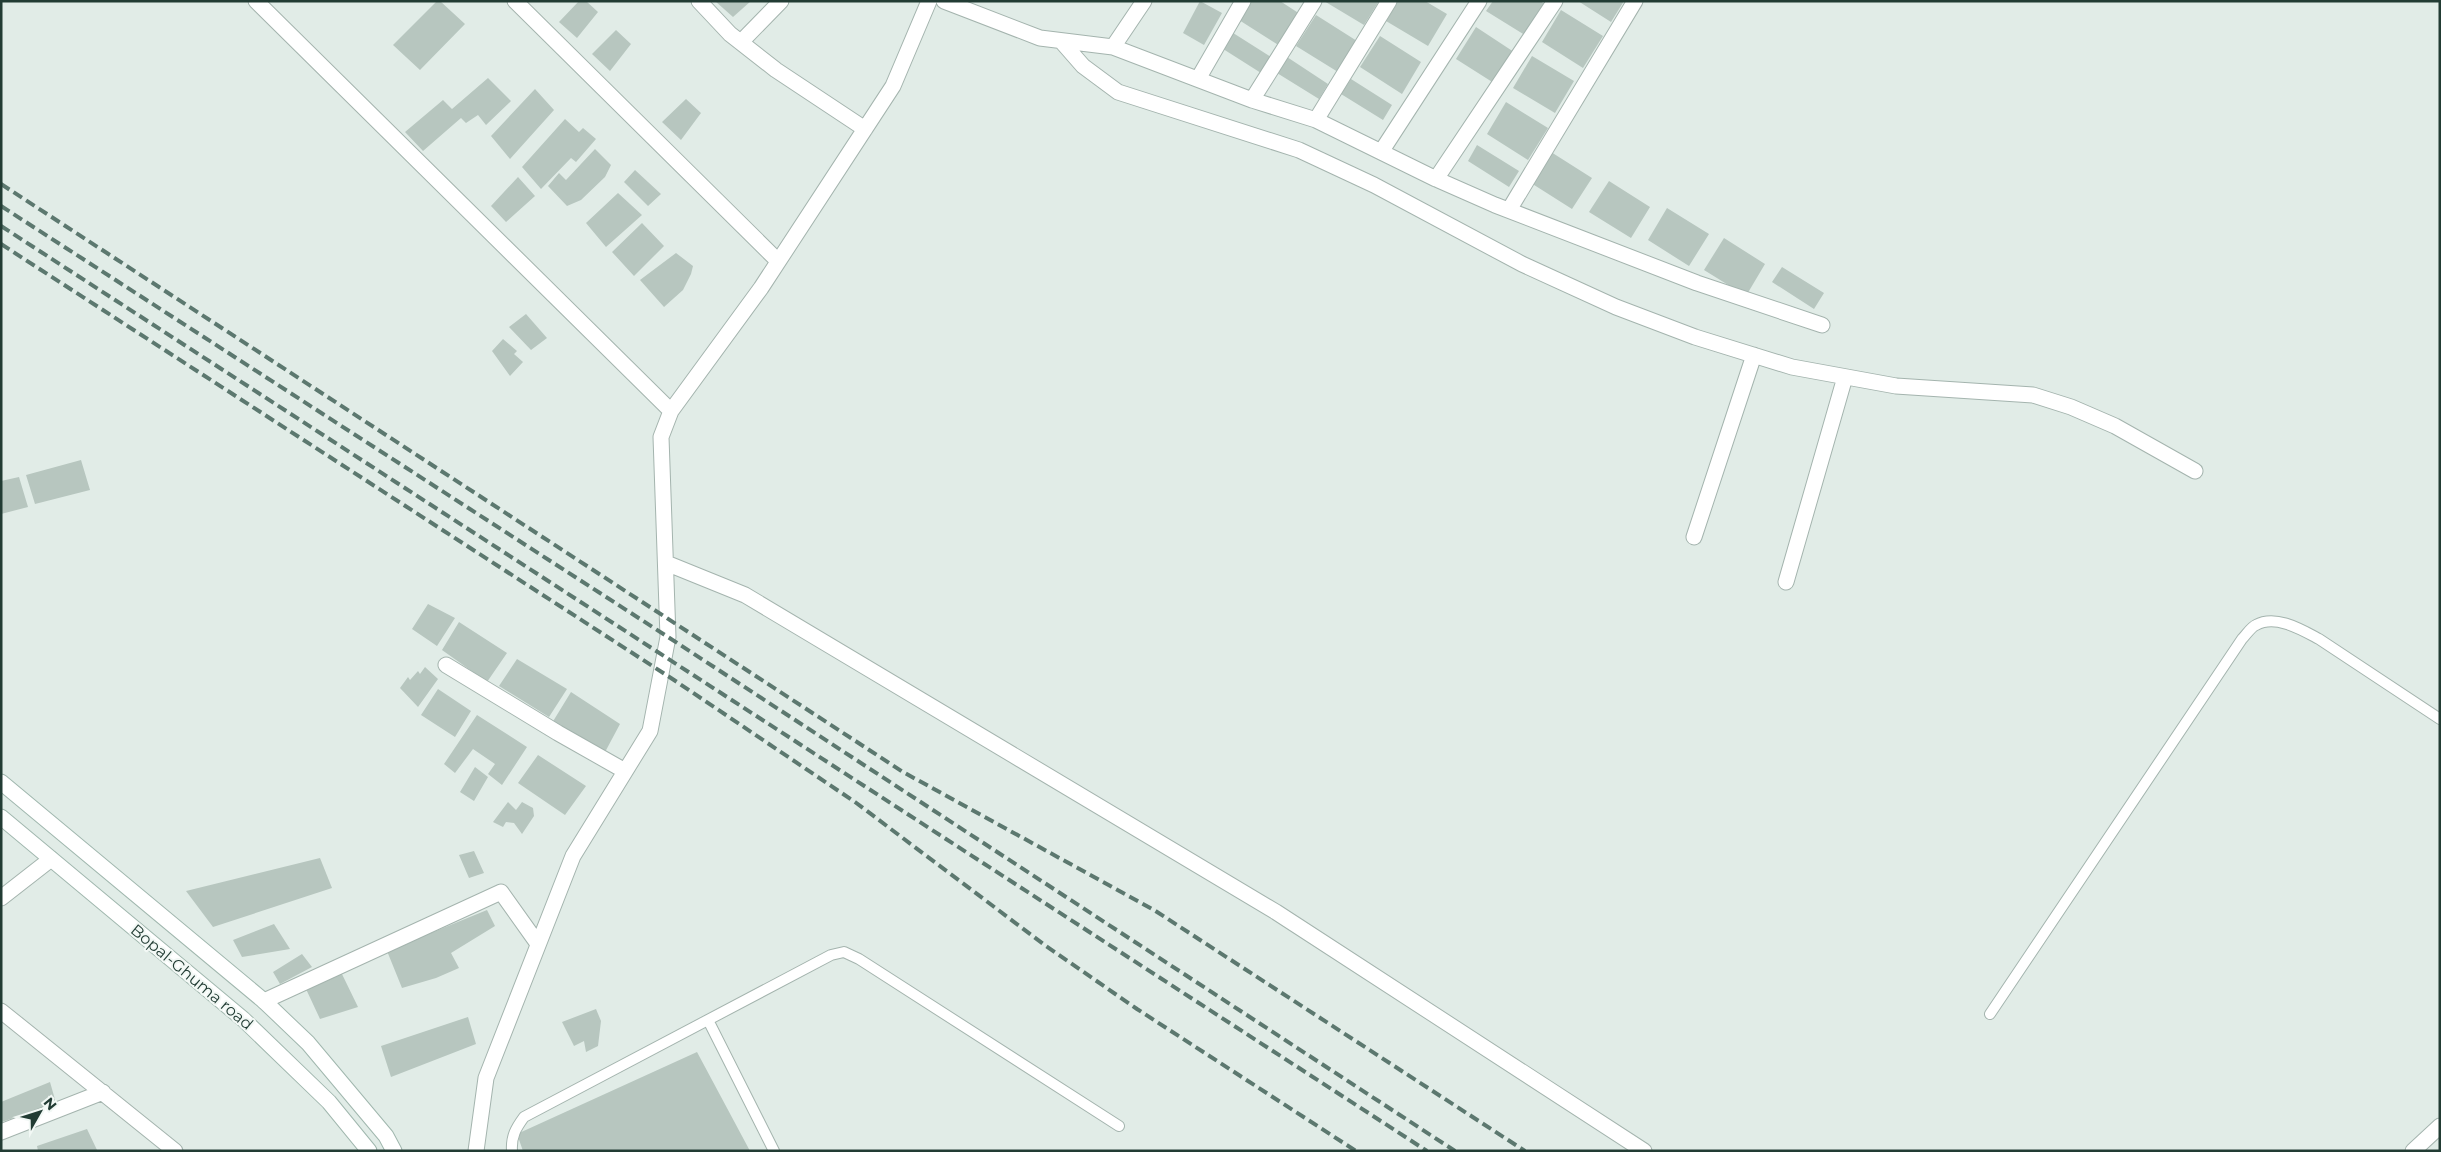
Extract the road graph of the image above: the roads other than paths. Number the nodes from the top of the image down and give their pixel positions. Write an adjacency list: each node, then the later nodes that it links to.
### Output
1 (256, 1): 28 (street)
2 (515, 1): 24 (street)
3 (699, 1): 14 (street)
4 (781, 1): 14 (street)
5 (929, 1): 20 (street)
6 (944, 1): 15 (street)
7 (1144, 1): 16 (street)
8 (1242, 1): 17 (street)
9 (1314, 1): 18 (street)
10 (1389, 1): 19 (street)
11 (1480, 1): 21 (street)
12 (1555, 1): 22 (street)
13 (1635, 1): 23 (street)
14 (741, 42): 20 (street)
15 (1062, 42): 16 (street); 26 (street)
16 (1113, 47): 17 (street)
17 (1198, 79): 18 (street)
18 (1252, 100): 19 (street)
19 (1316, 120): 21 (street)
20 (865, 129): 24 (street)
21 (1381, 152): 22 (street)
22 (1436, 179): 23 (street)
23 (1508, 210): 25 (street)
24 (778, 261): 28 (street)
25 (1822, 325)
26 (1754, 355): 27 (street); 30 (street)
27 (1845, 377): 29 (street); 32 (street)
28 (672, 411): 31 (street)
29 (2196, 471)
30 (1694, 537)
31 (666, 563): 35 (street); 57 (street)
32 (1786, 582)
33 (446, 665): 35 (street)
34 (2440, 719): 43 (lane)
35 (625, 771): 40 (street)
36 (1, 782): 41 (street)
37 (1, 817): 38 (street, Bopal-Ghuma road)
38 (51, 859): 39 (street); 52 (street, Bopal-Ghuma road)
39 (1, 898)
40 (538, 944): 41 (street); 54 (street)
41 (264, 1001): 53 (street)
42 (1, 1011): 45 (street)
43 (1990, 1014)
44 (708, 1020): 46 (lane); 55 (lane); 56 (lane)
45 (103, 1092): 48 (street); 49 (street)
46 (1119, 1126)
47 (2440, 1126): 58 (street)
48 (1, 1132)
49 (160, 1138): 50 (street); 51 (street)
50 (151, 1151)
51 (175, 1151)
52 (369, 1151)
53 (394, 1151)
54 (476, 1151)
55 (512, 1151)
56 (774, 1151)
57 (1644, 1151)
58 (2413, 1151)

